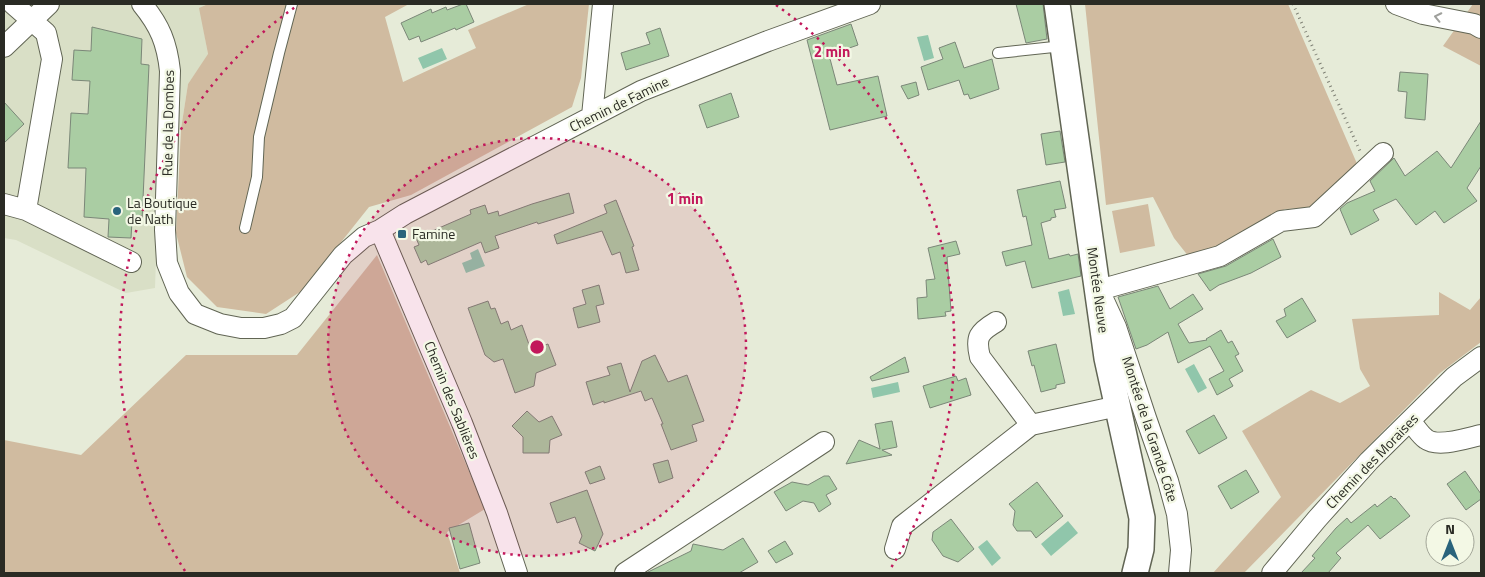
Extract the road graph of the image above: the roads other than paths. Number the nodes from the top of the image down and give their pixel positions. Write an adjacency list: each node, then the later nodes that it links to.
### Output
1 (13, 4): 9 (street)
2 (48, 4): 9 (street)
3 (142, 4): 19 (street, Rue de la Dombes)
4 (292, 4): 18 (lane)
5 (603, 4): 14 (street)
6 (870, 4): 14 (street, Chemin de Famine)
7 (1057, 4): 11 (street, Montée Neuve)
8 (1396, 4): 10 (street, one-way to 8)
9 (32, 22): 12 (street); 17 (street)
10 (1481, 28)
11 (1064, 46): 13 (lane); 21 (street, Montée Neuve)
12 (4, 48)
13 (998, 53)
14 (592, 116): 19 (street, Chemin de Famine)
15 (1383, 153): 21 (street)
16 (4, 204): 17 (street)
17 (26, 210): 20 (street)
18 (245, 228)
19 (380, 230): 30 (street, Chemin des Sablières)
20 (131, 262)
21 (1099, 290): 24 (street, Montée Neuve); 33 (street, Montée de la Grande Côte)
22 (996, 322): 26 (street)
23 (1480, 361): 25 (street, Chemin des Moraises)
24 (1118, 406): 26 (street); 32 (street, Montée Neuve)
25 (1410, 420): 27 (street); 34 (street, Chemin des Moraises)
26 (1031, 425): 29 (street)
27 (1481, 435)
28 (824, 442): 31 (street)
29 (895, 549)
30 (517, 573)
31 (624, 573)
32 (1135, 573)
33 (1179, 573)
34 (1272, 573)

